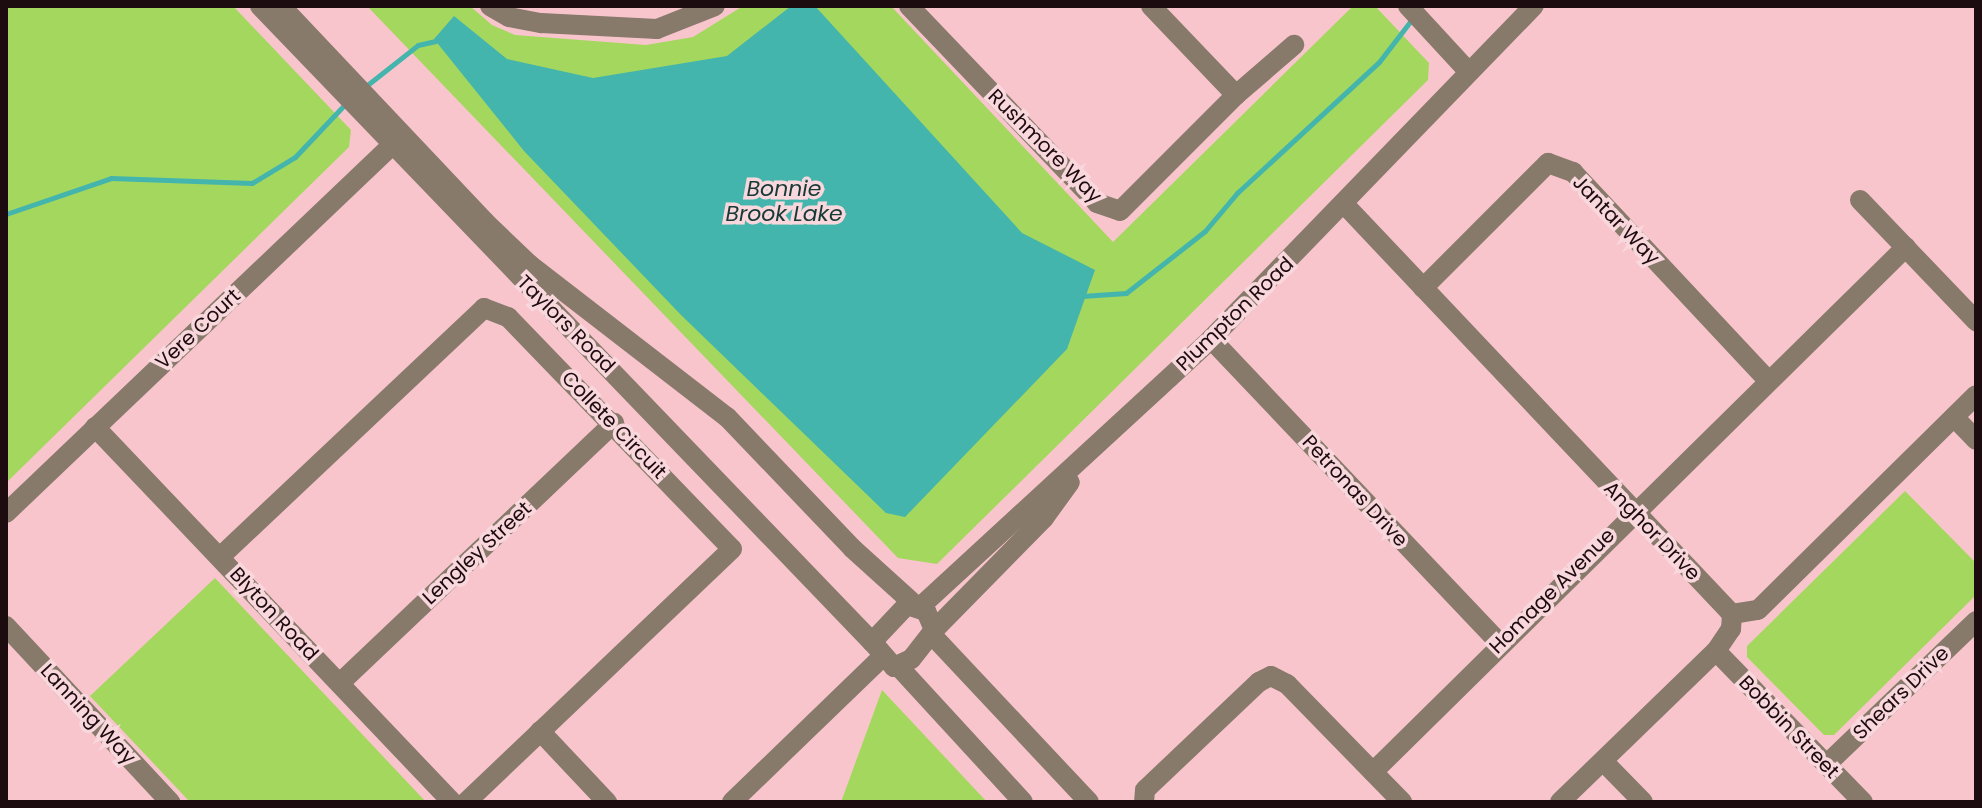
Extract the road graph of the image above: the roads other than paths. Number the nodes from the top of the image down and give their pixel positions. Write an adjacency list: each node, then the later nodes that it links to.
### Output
1 (260, 6): 12 (street, Taylors Road)
2 (281, 6): 29 (street)
3 (490, 6): 4 (street)
4 (715, 6)
5 (909, 6): 11 (street, Rushmore Way)
6 (1151, 6): 11 (street)
7 (1408, 6): 10 (street)
8 (1534, 6): 10 (street, Plumpton Road)
9 (1294, 45): 11 (street)
10 (1468, 71): 14 (street, Plumpton Road)
11 (1236, 95)
12 (391, 146): 23 (street, Vere Court); 36 (street, Taylors Road)
13 (1860, 200): 15 (street)
14 (1346, 206): 16 (street, Anghor Drive); 18 (street, Plumpton Road)
15 (1906, 247): 17 (street); 19 (street, Homage Avenue)
16 (1423, 288): 19 (street, Jantar Way); 26 (street, Anghor Drive)
17 (1976, 321)
18 (1211, 339): 25 (street, Plumpton Road); 34 (street, Petronas Drive)
19 (1767, 379): 26 (street, Homage Avenue)
20 (1976, 395): 21 (street)
21 (1954, 417): 24 (street); 30 (street)
22 (614, 423): 28 (street, Collete Circuit); 37 (street, Lengley Street); 38 (street, Collete Circuit)
23 (95, 427): 27 (street, Vere Court); 28 (street, Blyton Road)
24 (1976, 440)
25 (1093, 449): 29 (street, Plumpton Road); 33 (street)
26 (1633, 511): 30 (street, Anghor Drive); 34 (street, Homage Avenue)
27 (6, 513)
28 (220, 557): 37 (street, Blyton Road)
29 (918, 606): 33 (street); 36 (street, Plumpton Road)
30 (1732, 614): 35 (street)
31 (1976, 621): 40 (street, Shears Drive)
32 (6, 626): 42 (street, Lanning Way)
33 (934, 633): 36 (street); 48 (street)
34 (1499, 643): 41 (street, Homage Avenue)
35 (1716, 651): 39 (street); 40 (street, Bobbin Street)
36 (884, 656): 46 (street); 47 (street, Taylors Road)
37 (340, 683): 43 (street, Blyton Road)
38 (540, 731): 44 (street, Collete Circuit); 45 (street)
39 (1603, 761): 51 (street); 52 (street)
40 (1826, 765): 53 (street, Bobbin Street)
41 (1373, 772): 49 (street); 50 (street)
42 (170, 802)
43 (452, 802)
44 (466, 802)
45 (607, 802)
46 (732, 802)
47 (1023, 802)
48 (1089, 802)
49 (1144, 802)
50 (1402, 802)
51 (1560, 802)
52 (1643, 802)
53 (1863, 802)

